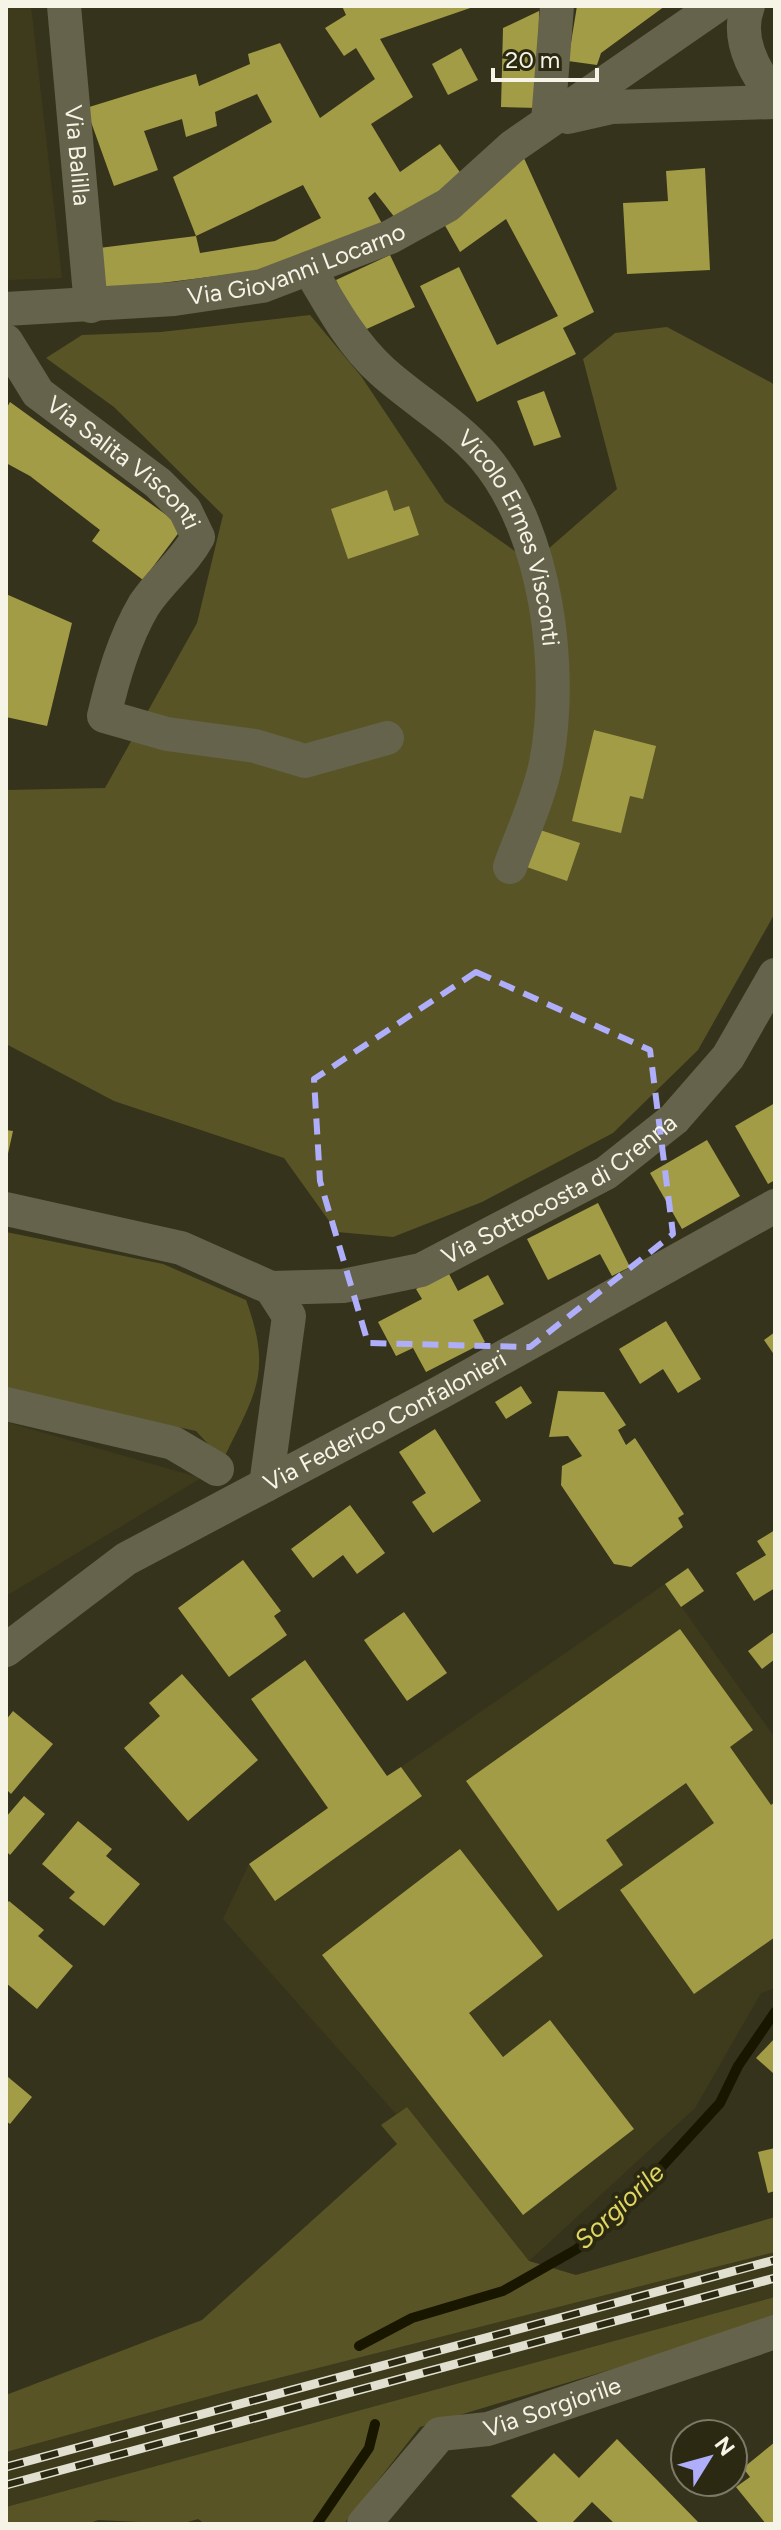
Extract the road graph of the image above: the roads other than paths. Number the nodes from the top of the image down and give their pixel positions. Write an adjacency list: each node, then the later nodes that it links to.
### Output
1 (64, 6): 8 (street, Via Balilla)
2 (557, 6): 6 (street)
3 (716, 6): 6 (street, Via Giovanni Locarno)
4 (748, 6): 5 (street)
5 (775, 100): 6 (street)
6 (548, 121): 7 (street, Via Giovanni Locarno)
7 (309, 268): 8 (street, Via Giovanni Locarno); 12 (street, Vicolo Ermes Visconti)
8 (91, 306): 9 (street, Via Giovanni Locarno)
9 (6, 309)
10 (6, 341): 11 (street, Via Salita Visconti)
11 (387, 738)
12 (510, 867)
13 (775, 975): 16 (street, Via Sottocosta di Crenna)
14 (775, 1206): 19 (street, Via Federico Confalonieri)
15 (6, 1209): 16 (street, Via Sottocosta di Crenna)
16 (271, 1288): 19 (street)
17 (6, 1404): 18 (street)
18 (217, 1469)
19 (266, 1485): 20 (street, Via Federico Confalonieri)
20 (6, 1650)
21 (775, 2332): 22 (street, Via Sorgiorile)
22 (364, 2524)

